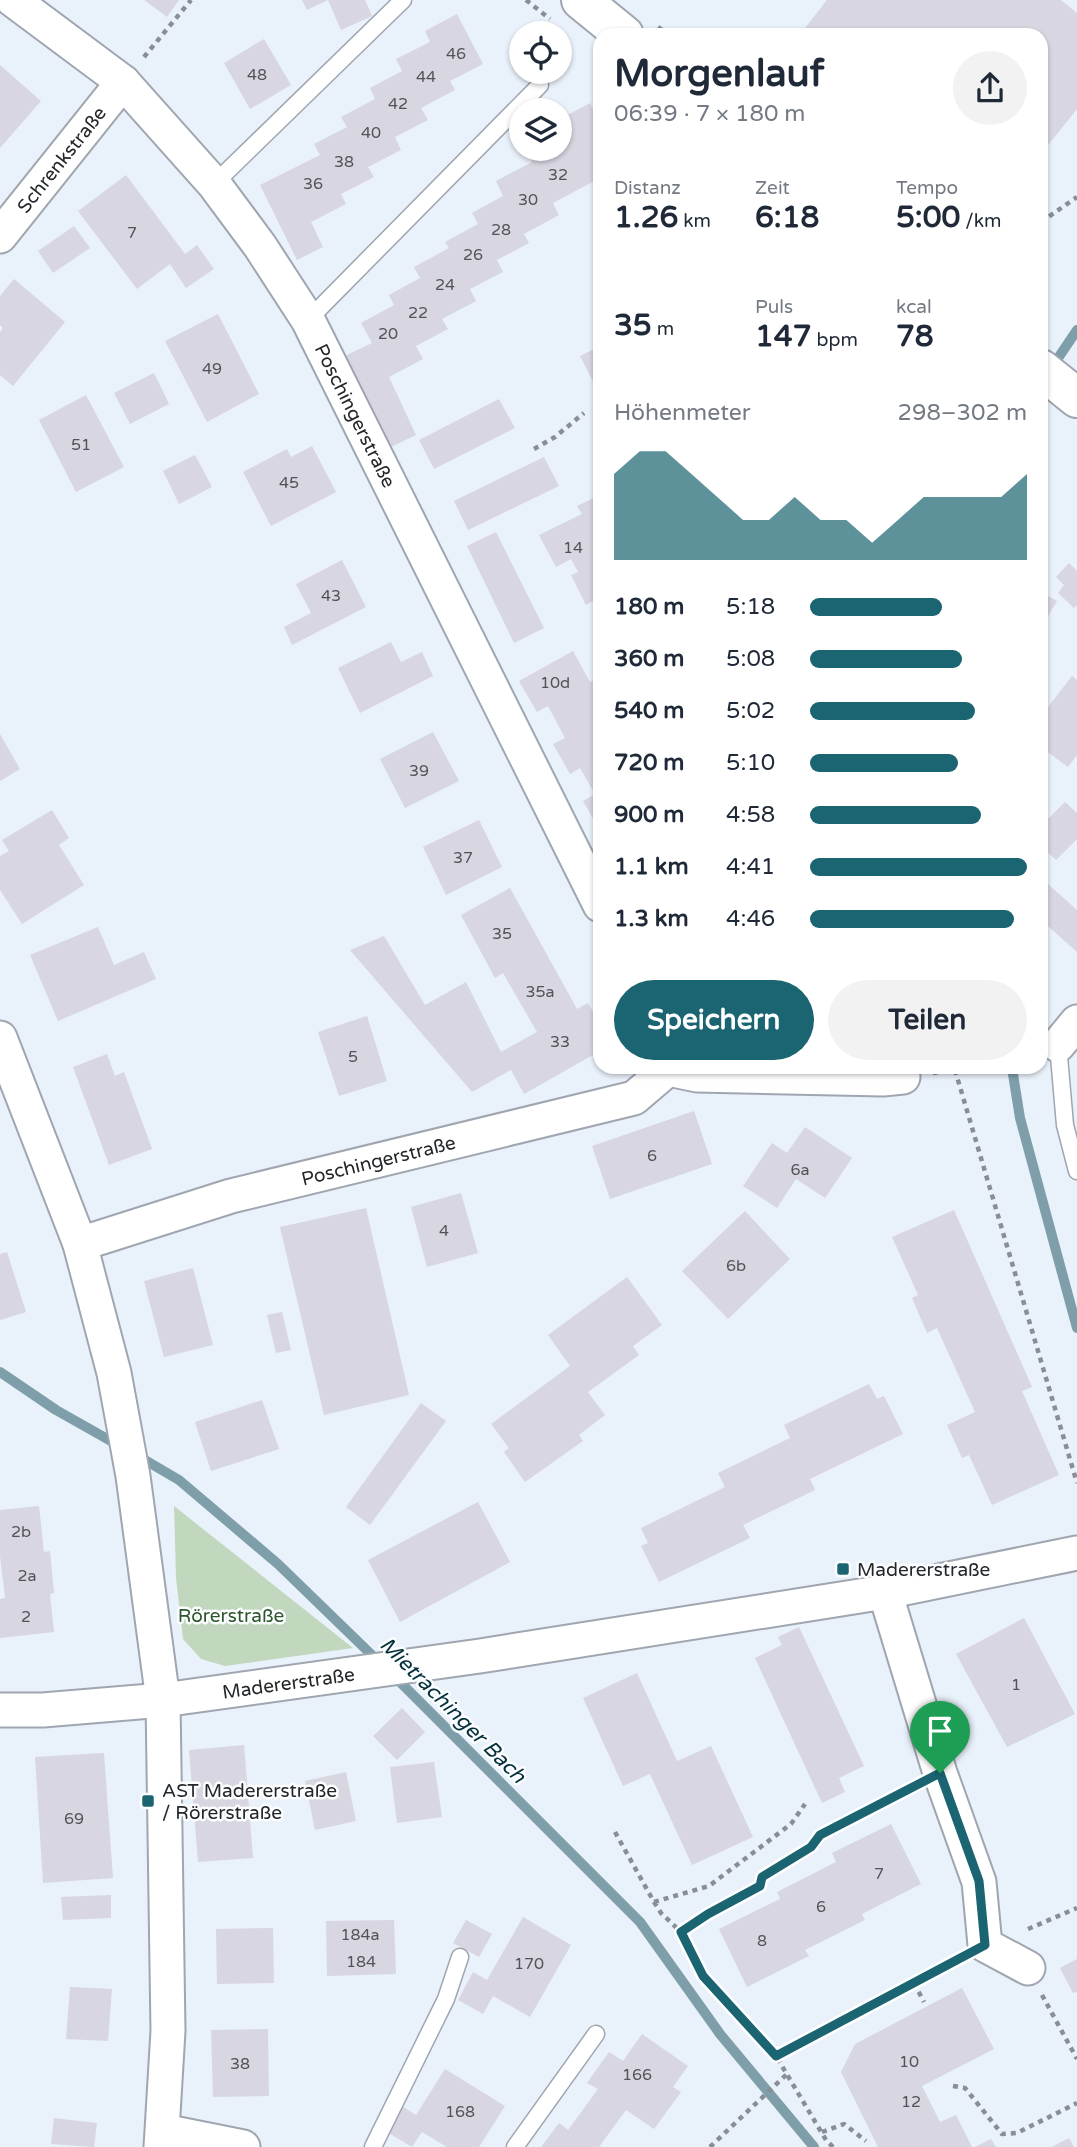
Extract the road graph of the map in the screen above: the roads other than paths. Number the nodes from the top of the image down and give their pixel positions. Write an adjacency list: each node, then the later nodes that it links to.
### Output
1 (13, 0): 5 (street, Poschingerstraße)
2 (403, 0): 7 (lane)
3 (581, 0): 4 (main road)
4 (615, 28)
5 (123, 82): 7 (street, Poschingerstraße); 8 (street, Schrenkstraße)
6 (540, 85): 9 (lane)
7 (214, 184): 9 (street, Poschingerstraße)
8 (0, 236)
9 (308, 320): 12 (street, Poschingerstraße)
10 (1048, 375): 11 (main road)
11 (1077, 398)
12 (593, 891)
13 (1068, 1033): 18 (lane)
14 (0, 1038): 19 (street)
15 (661, 1074): 19 (street, Poschingerstraße)
16 (690, 1074): 17 (street)
17 (903, 1077)
18 (1077, 1171)
19 (80, 1244): 22 (street)
20 (1077, 1553): 21 (street, Madererstraße)
21 (885, 1592): 22 (street, Madererstraße); 25 (street)
22 (163, 1700): 23 (street, Madererstraße); 27 (street)
23 (0, 1710)
24 (460, 1956): 29 (lane)
25 (1028, 1968)
26 (596, 2034): 30 (lane)
27 (162, 2139): 28 (street)
28 (243, 2147)
29 (373, 2147)
30 (515, 2147)

